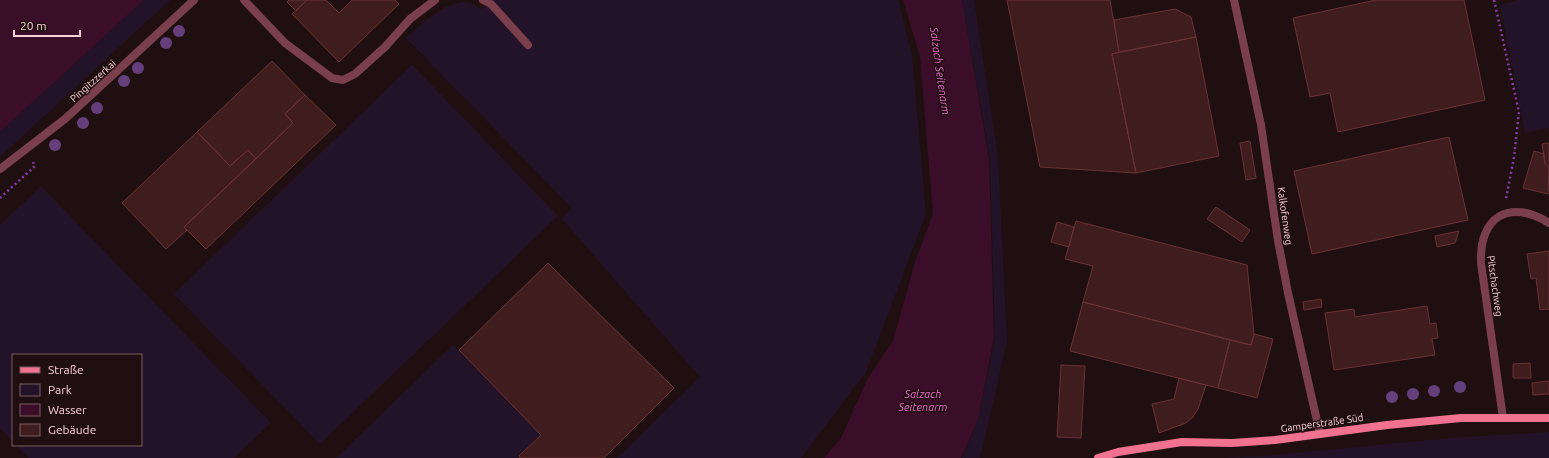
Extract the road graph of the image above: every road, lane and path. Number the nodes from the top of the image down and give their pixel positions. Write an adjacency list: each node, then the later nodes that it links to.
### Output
1 (194, 0): 8 (street, Pingitzzerkai)
2 (244, 0): 3 (street)
3 (435, 0)
4 (483, 0): 7 (street)
5 (1234, 0): 15 (street, Kalkofenweg)
6 (1494, 0): 11 (path)
7 (528, 45)
8 (24, 151): 9 (street, Pingitzzerkai); 10 (path)
9 (0, 170)
10 (0, 198)
11 (1502, 215): 12 (street); 13 (street, Pitschachweg)
12 (1549, 223)
13 (1502, 418): 14 (street, Gamperstraße Süd); 15 (street, Gamperstraße Süd)
14 (1549, 418)
15 (1320, 434): 16 (street, Gamperstraße Süd)
16 (1098, 458)

